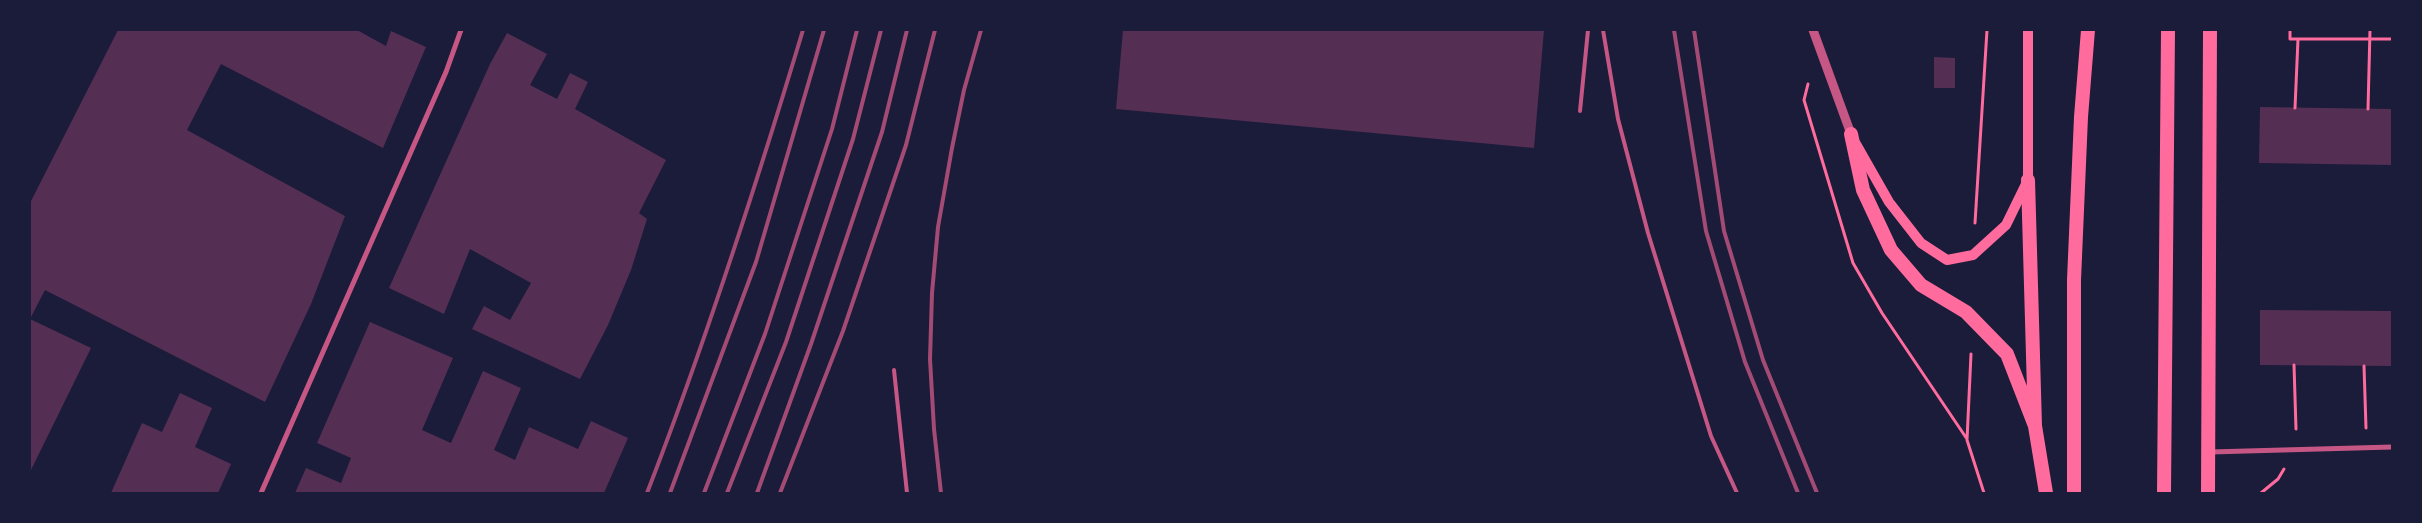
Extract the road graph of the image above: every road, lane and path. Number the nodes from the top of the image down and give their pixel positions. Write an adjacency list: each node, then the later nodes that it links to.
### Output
1 (461, 30): 30 (street)
2 (1588, 30): 17 (lane)
3 (1603, 30): 32 (lane)
4 (1813, 30): 18 (street)
5 (1987, 30): 20 (path)
6 (2028, 30): 19 (main road)
7 (2088, 30): 35 (highway)
8 (2168, 30): 36 (highway)
9 (2210, 30): 29 (highway)
10 (2290, 30): 12 (path)
11 (2370, 30): 13 (path)
12 (2298, 39): 13 (path); 15 (path)
13 (2369, 39): 14 (path); 16 (path)
14 (2392, 39)
15 (2295, 108)
16 (2368, 109)
17 (1580, 111)
18 (1851, 134): 20 (main road); 21 (highway)
19 (2028, 180): 20 (main road); 25 (highway)
20 (1972, 255)
21 (1972, 317): 25 (highway); 33 (path)
22 (2294, 365): 28 (path)
23 (2364, 366): 26 (path)
24 (894, 370): 31 (lane)
25 (2035, 426): 34 (highway)
26 (2366, 447): 27 (street); 28 (street)
27 (2392, 447)
28 (2297, 449): 29 (street)
29 (2208, 453): 37 (highway)
30 (261, 493)
31 (907, 493)
32 (1737, 493)
33 (1984, 493)
34 (2046, 493)
35 (2074, 493)
36 (2164, 493)
37 (2208, 493)

